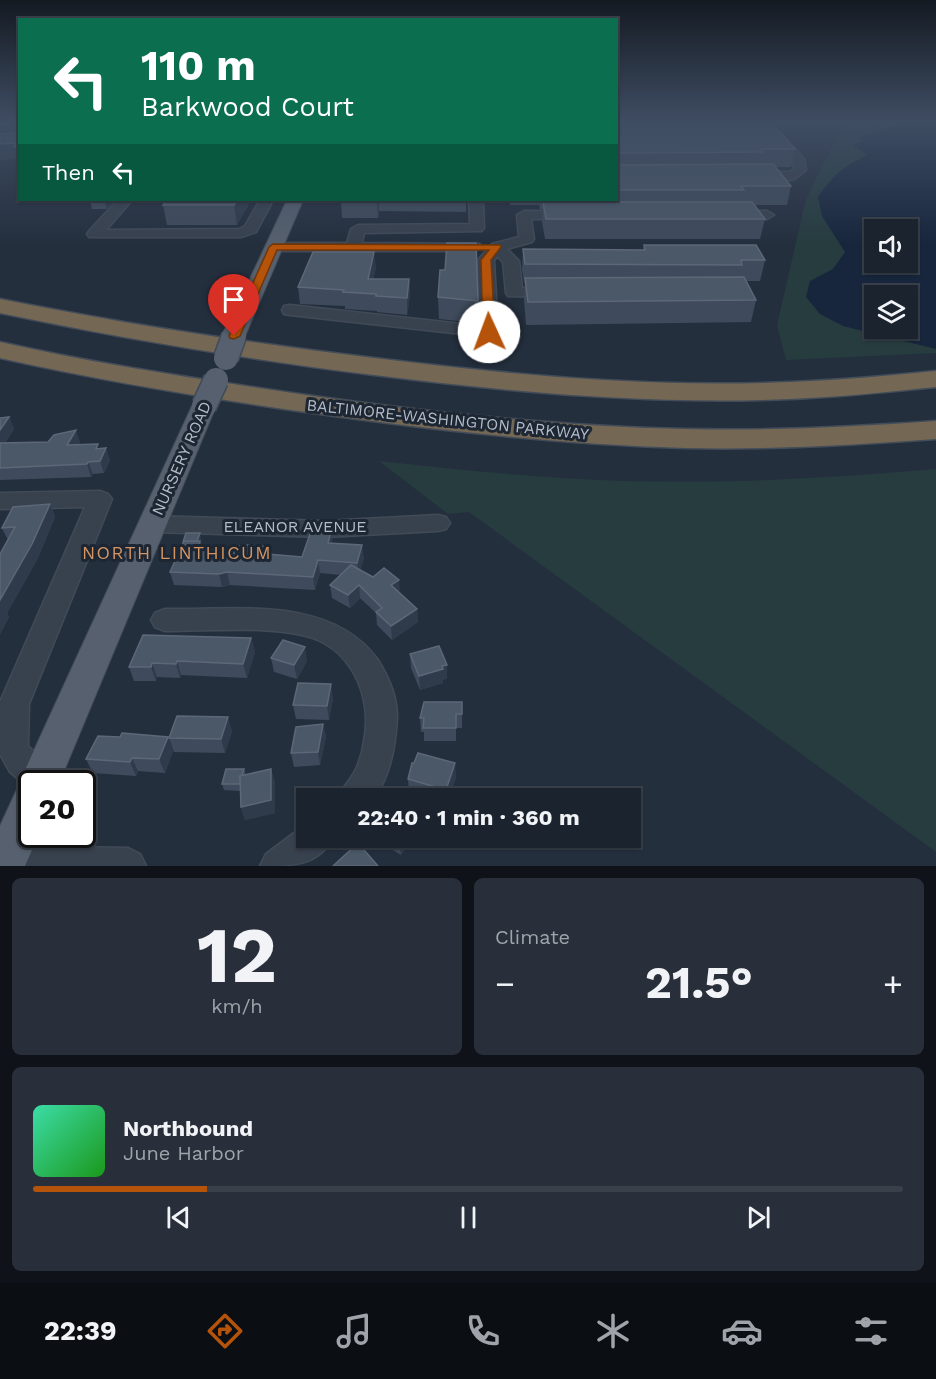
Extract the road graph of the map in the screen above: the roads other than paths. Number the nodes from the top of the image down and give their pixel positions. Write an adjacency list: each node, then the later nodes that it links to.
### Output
1 (800, 163): 2 (street)
2 (746, 176)
3 (124, 201): 5 (street)
4 (476, 201): 10 (street)
5 (263, 205): 6 (street)
6 (292, 205): 11 (main road, NURSERY ROAD)
7 (582, 215): 14 (street)
8 (721, 215): 9 (street)
9 (767, 215)
10 (450, 228): 12 (street); 13 (street)
11 (273, 247): 12 (street); 23 (main road, NURSERY ROAD, bridge)
12 (353, 247): 13 (street)
13 (450, 247): 14 (street)
14 (496, 247): 15 (street); 17 (street)
15 (573, 292)
16 (0, 306): 19 (highway)
17 (290, 310)
18 (0, 350): 20 (highway, BALTIMORE-WASHINGTON PARKWAY)
19 (936, 379)
20 (936, 430)
21 (0, 501): 25 (street)
22 (438, 523): 23 (street, ELEANOR AVENUE)
23 (152, 524): 26 (main road, NURSERY ROAD)
24 (165, 620): 27 (street)
25 (24, 770)
26 (45, 770)
27 (362, 788)
28 (18, 832): 30 (main road, NURSERY ROAD)
29 (302, 848): 32 (street)
30 (4, 865): 31 (street)
31 (128, 866)
32 (278, 866)

